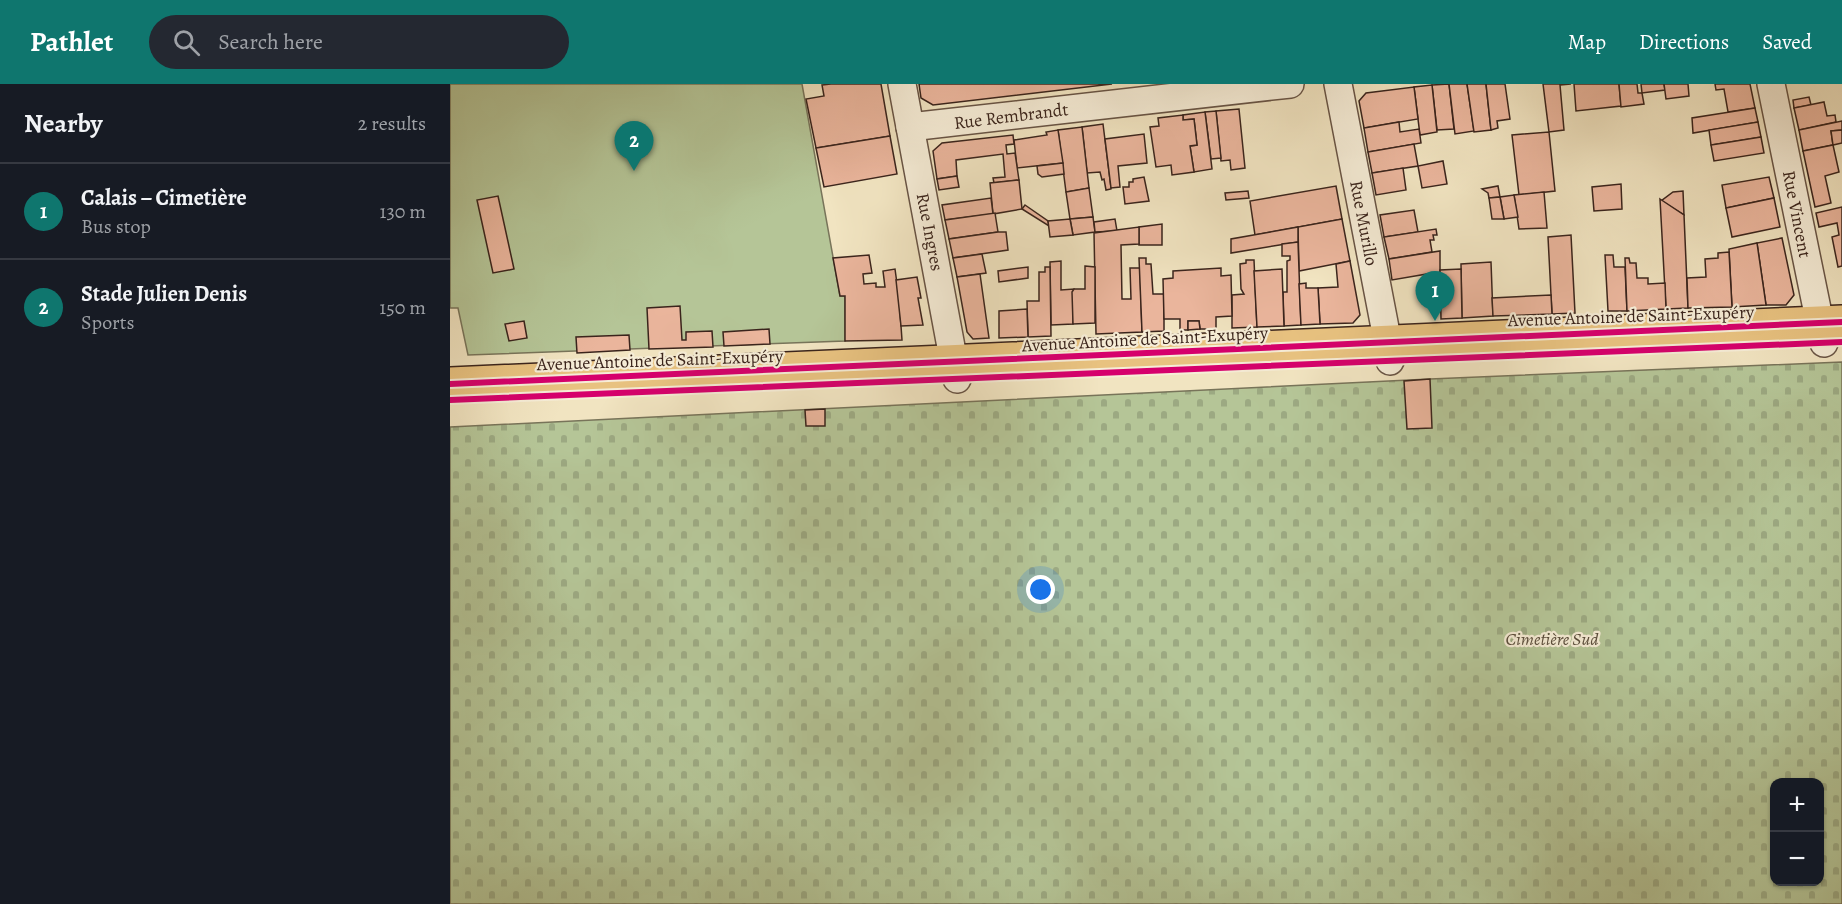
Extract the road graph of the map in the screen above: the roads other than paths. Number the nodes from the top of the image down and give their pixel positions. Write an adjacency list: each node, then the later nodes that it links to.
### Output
1 (902, 84): 5 (street, Rue Ingres)
2 (1290, 84): 5 (street, Rue Rembrandt)
3 (1338, 84): 7 (street, Rue Murillo)
4 (1771, 84): 6 (street, Rue Vincent)
5 (910, 128): 8 (street, Rue Ingres)
6 (1832, 333): 7 (main road, Avenue Antoine de Saint-Exupéry)
7 (1389, 352): 8 (main road, Avenue Antoine de Saint-Exupéry)
8 (955, 371): 9 (main road, Avenue Antoine de Saint-Exupéry); 10 (main road, Avenue Antoine de Saint-Exupéry)
9 (450, 384)
10 (450, 400)

